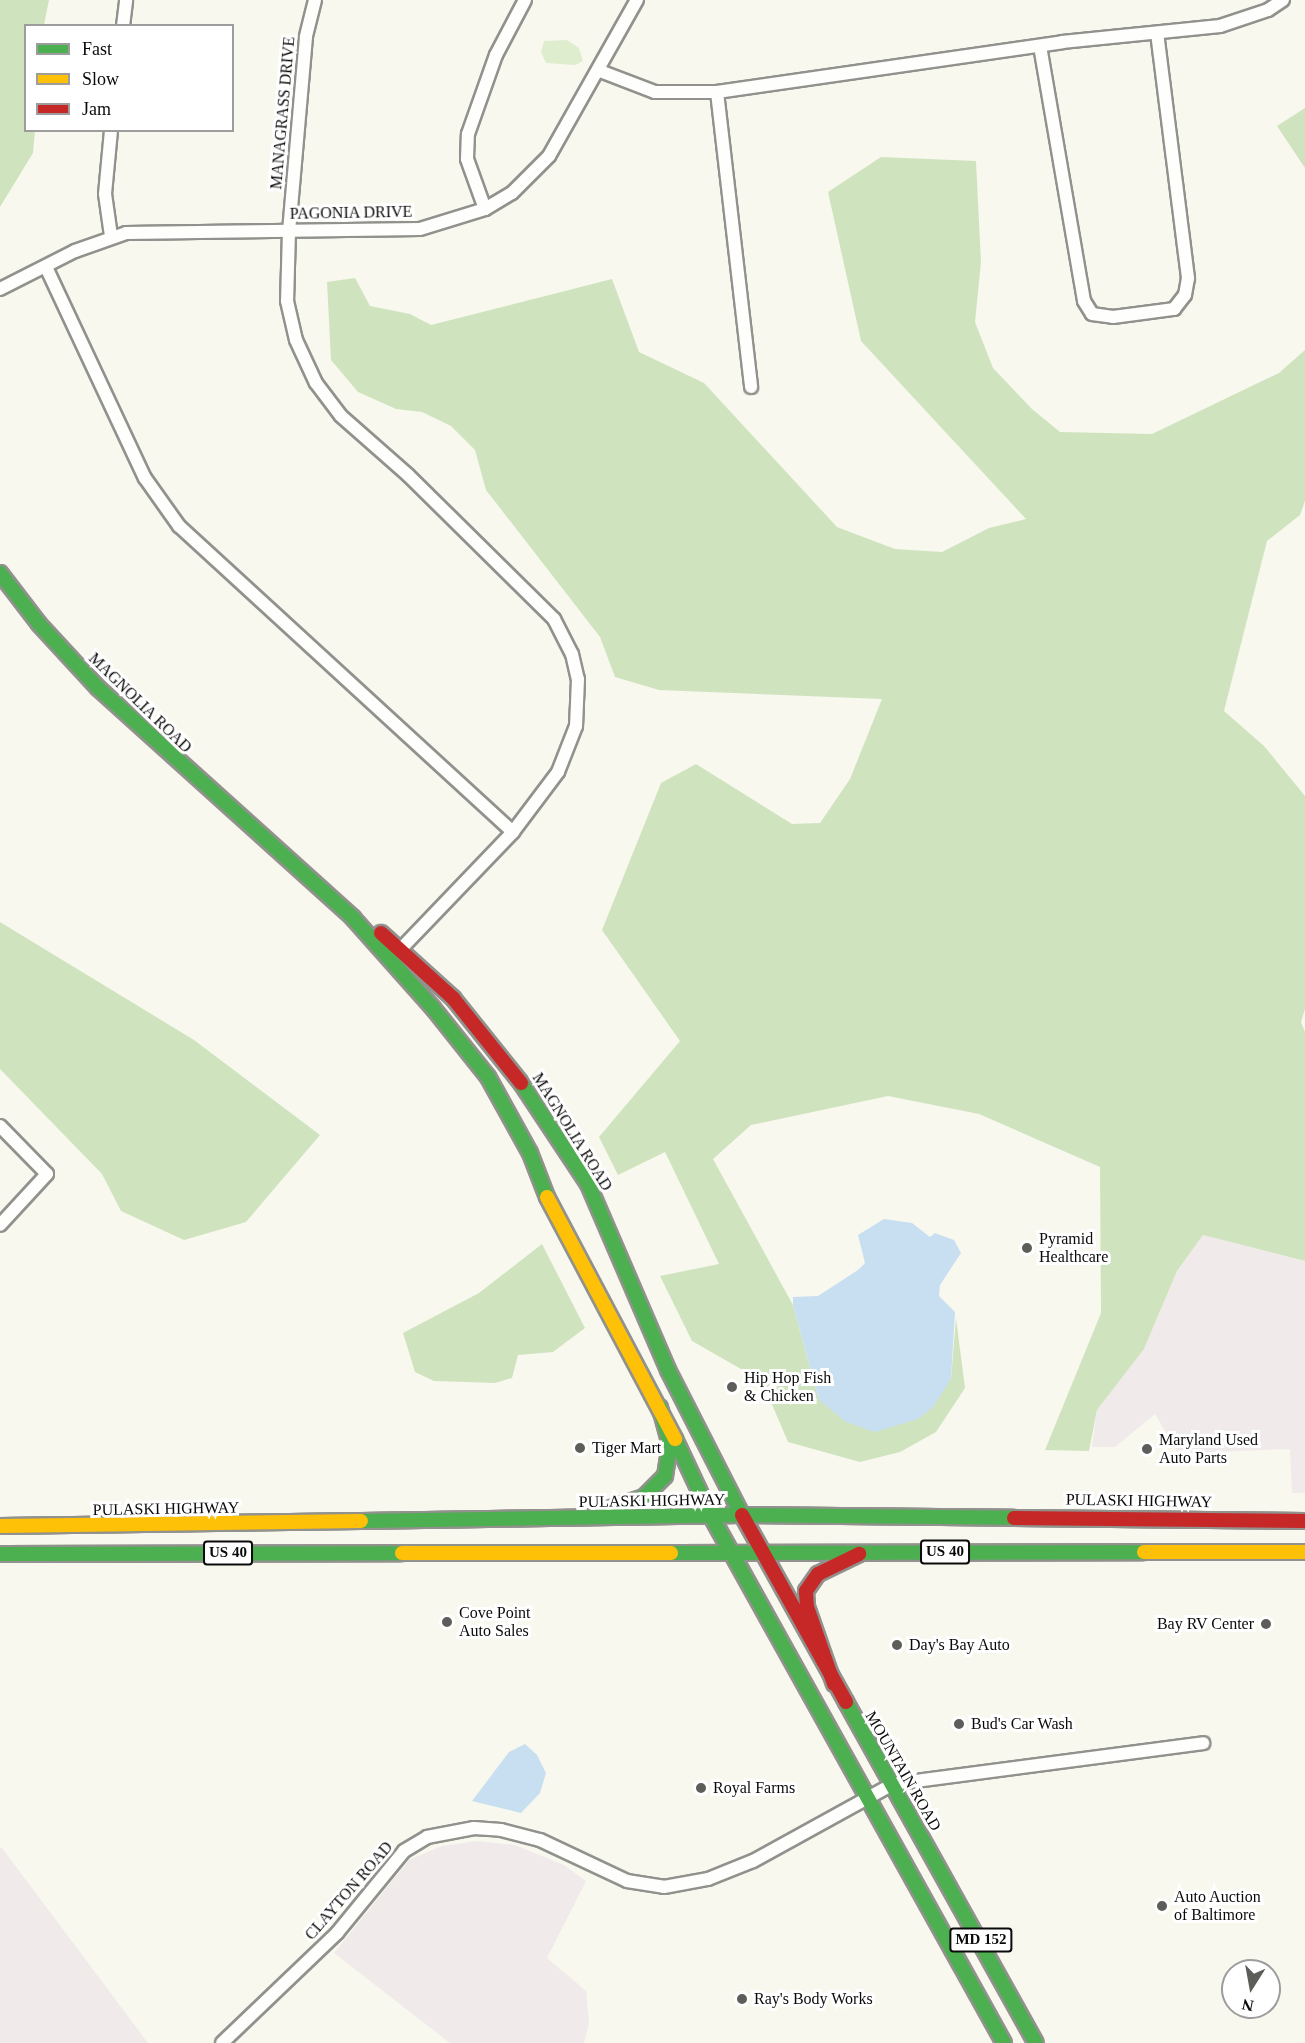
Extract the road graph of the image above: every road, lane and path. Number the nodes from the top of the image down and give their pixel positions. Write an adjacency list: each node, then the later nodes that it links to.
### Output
1 (126, 0): 6 (street)
2 (315, 0): 13 (street, MANAGRASS DRIVE)
3 (525, 0): 12 (street)
4 (637, 0): 9 (street, PAGONIA DRIVE)
5 (1283, 0): 7 (street)
6 (123, 24)
7 (1157, 33): 8 (street); 8 (street)
8 (1040, 46): 10 (street)
9 (600, 71): 10 (street); 12 (street, PAGONIA DRIVE)
10 (717, 93): 17 (street)
11 (111, 132): 14 (street)
12 (485, 209): 13 (street, PAGONIA DRIVE)
13 (289, 231): 14 (street, PAGONIA DRIVE); 19 (street, MANAGRASS DRIVE)
14 (111, 236): 15 (street, PAGONIA DRIVE)
15 (45, 267): 16 (street, PAGONIA DRIVE); 19 (street)
16 (0, 289)
17 (751, 387)
18 (0, 573): 20 (main road, MAGNOLIA ROAD / MD 152)
19 (513, 832): 21 (street, MANAGRASS DRIVE)
20 (269, 844): 21 (main road, MAGNOLIA ROAD / MD 152); 24 (main road, MAGNOLIA ROAD / MD 152)
21 (400, 950): 25 (main road, MAGNOLIA ROAD / MD 152)
22 (0, 1126): 23 (street)
23 (0, 1224)
24 (660, 1407): 26 (main road, MAGNOLIA ROAD / MD 152); 27 (main road)
25 (742, 1515): 26 (main road, PULASKI HIGHWAY / US 40); 30 (main road, PULASKI HIGHWAY / US 40); 32 (main road, MOUNTAIN ROAD / MD 152)
26 (711, 1516): 27 (main road, PULASKI HIGHWAY / US 40); 31 (main road, MD 152)
27 (551, 1519): 29 (main road, PULASKI HIGHWAY / US 40)
28 (1305, 1521): 30 (main road, PULASKI HIGHWAY / US 40)
29 (0, 1526)
30 (1128, 1535): 33 (main road, PULASKI HIGHWAY / US 40); 34 (main road, PULASKI HIGHWAY / US 40)
31 (730, 1552): 32 (main road, PULASKI HIGHWAY / US 40); 35 (main road, PULASKI HIGHWAY / US 40); 39 (main road, MD 152)
32 (761, 1552): 33 (main road, PULASKI HIGHWAY / US 40); 36 (main road, MOUNTAIN ROAD / MD 152)
33 (862, 1552): 36 (main road)
34 (1305, 1552)
35 (0, 1554)
36 (834, 1683): 38 (main road, MOUNTAIN ROAD / MD 152)
37 (1203, 1743): 38 (street, CLAYTON ROAD)
38 (893, 1784): 39 (street, CLAYTON ROAD); 42 (main road, MOUNTAIN ROAD / MD 152)
39 (866, 1797): 40 (street, CLAYTON ROAD); 41 (main road, MD 152)
40 (222, 2043)
41 (1004, 2043)
42 (1036, 2043)

